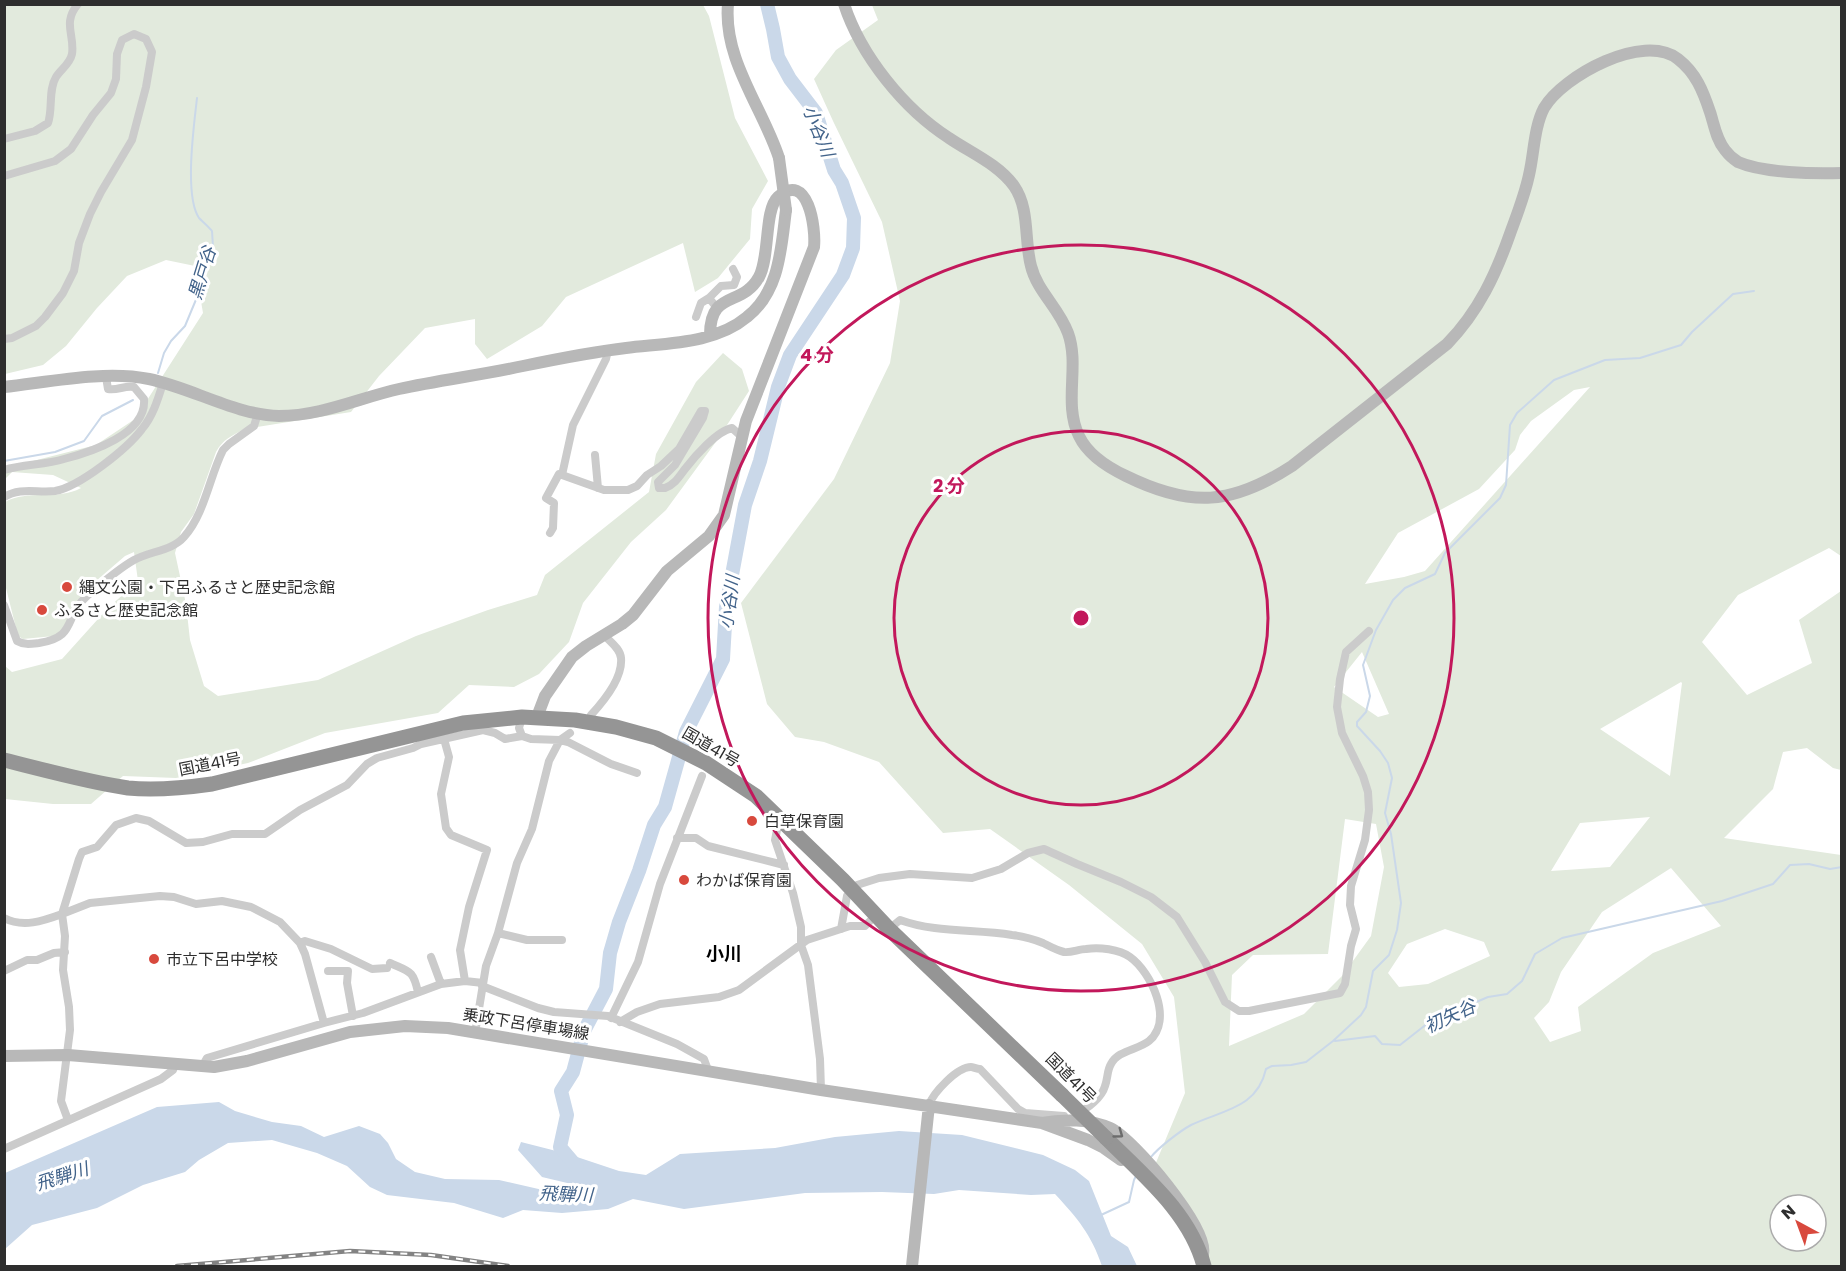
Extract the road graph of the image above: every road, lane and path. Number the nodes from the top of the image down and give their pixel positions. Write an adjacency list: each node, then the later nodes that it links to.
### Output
1 (78, 4): 4 (street)
2 (728, 4): 10 (street, bridge)
3 (844, 4): 5 (street)
4 (4, 139)
5 (1842, 173)
6 (4, 176): 11 (street)
7 (733, 269): 8 (street)
8 (713, 303): 9 (street); 10 (street); 17 (street)
9 (696, 317)
10 (710, 335): 12 (street)
11 (4, 339)
12 (608, 350): 16 (street); 20 (street)
13 (106, 377): 14 (street); 15 (street); 19 (street)
14 (163, 382): 16 (street); 22 (street)
15 (4, 387)
16 (258, 413): 24 (street)
17 (742, 437): 21 (street); 26 (street)
18 (595, 455): 21 (street)
19 (4, 470)
20 (562, 474): 21 (street); 23 (street)
21 (598, 488)
22 (4, 497)
23 (550, 533)
24 (4, 605)
25 (1369, 631): 39 (street)
26 (604, 635): 27 (street); 28 (street)
27 (591, 715)
28 (530, 717): 30 (street); 33 (highway, 国道41号); 36 (highway, 国道41号)
29 (570, 733): 32 (street)
30 (522, 736): 31 (street); 32 (street)
31 (444, 739): 41 (street); 54 (street)
32 (560, 740): 34 (street); 46 (street)
33 (4, 760)
34 (637, 773)
35 (702, 776): 37 (street)
36 (782, 820): 38 (street); 42 (highway, 国道41号)
37 (677, 838): 38 (street); 59 (street)
38 (784, 865): 49 (street)
39 (856, 885)
40 (847, 896): 44 (street)
41 (62, 914): 43 (street); 48 (street); 50 (street)
42 (876, 915): 44 (street); 45 (highway, 国道41号)
43 (4, 918)
44 (840, 929): 49 (street)
45 (889, 929): 69 (street); 73 (highway, 国道41号, bridge)
46 (498, 933): 47 (street); 56 (street)
47 (562, 940)
48 (300, 943): 57 (street); 61 (street)
49 (801, 945): 60 (street); 68 (street)
50 (65, 952): 52 (street); 63 (street)
51 (431, 957): 55 (street)
52 (4, 970)
53 (328, 971): 58 (street)
54 (465, 981): 55 (street); 56 (street)
55 (441, 984): 57 (street)
56 (482, 985): 59 (street); 62 (street)
57 (418, 992): 58 (street)
58 (353, 1016): 61 (street)
59 (609, 1017): 60 (street)
60 (620, 1022): 67 (street)
61 (324, 1023): 66 (street)
62 (475, 1033): 66 (street, 乗政下呂停車場線); 67 (street, 乗政下呂停車場線)
63 (68, 1055): 64 (street, 乗政下呂停車場線); 65 (street, 乗政下呂停車場線); 70 (street)
64 (4, 1056)
65 (175, 1065): 66 (street, 乗政下呂停車場線); 70 (street)
66 (202, 1067)
67 (708, 1070): 68 (street, 乗政下呂停車場線)
68 (821, 1090): 69 (street, 乗政下呂停車場線)
69 (929, 1105): 71 (street, 乗政下呂停車場線); 75 (street)
70 (68, 1120): 72 (street)
71 (1042, 1122): 73 (street); 74 (street, one-way to 74)
72 (4, 1149)
73 (1139, 1171): 74 (highway, 国道41号)
74 (1203, 1262)
75 (912, 1266)

